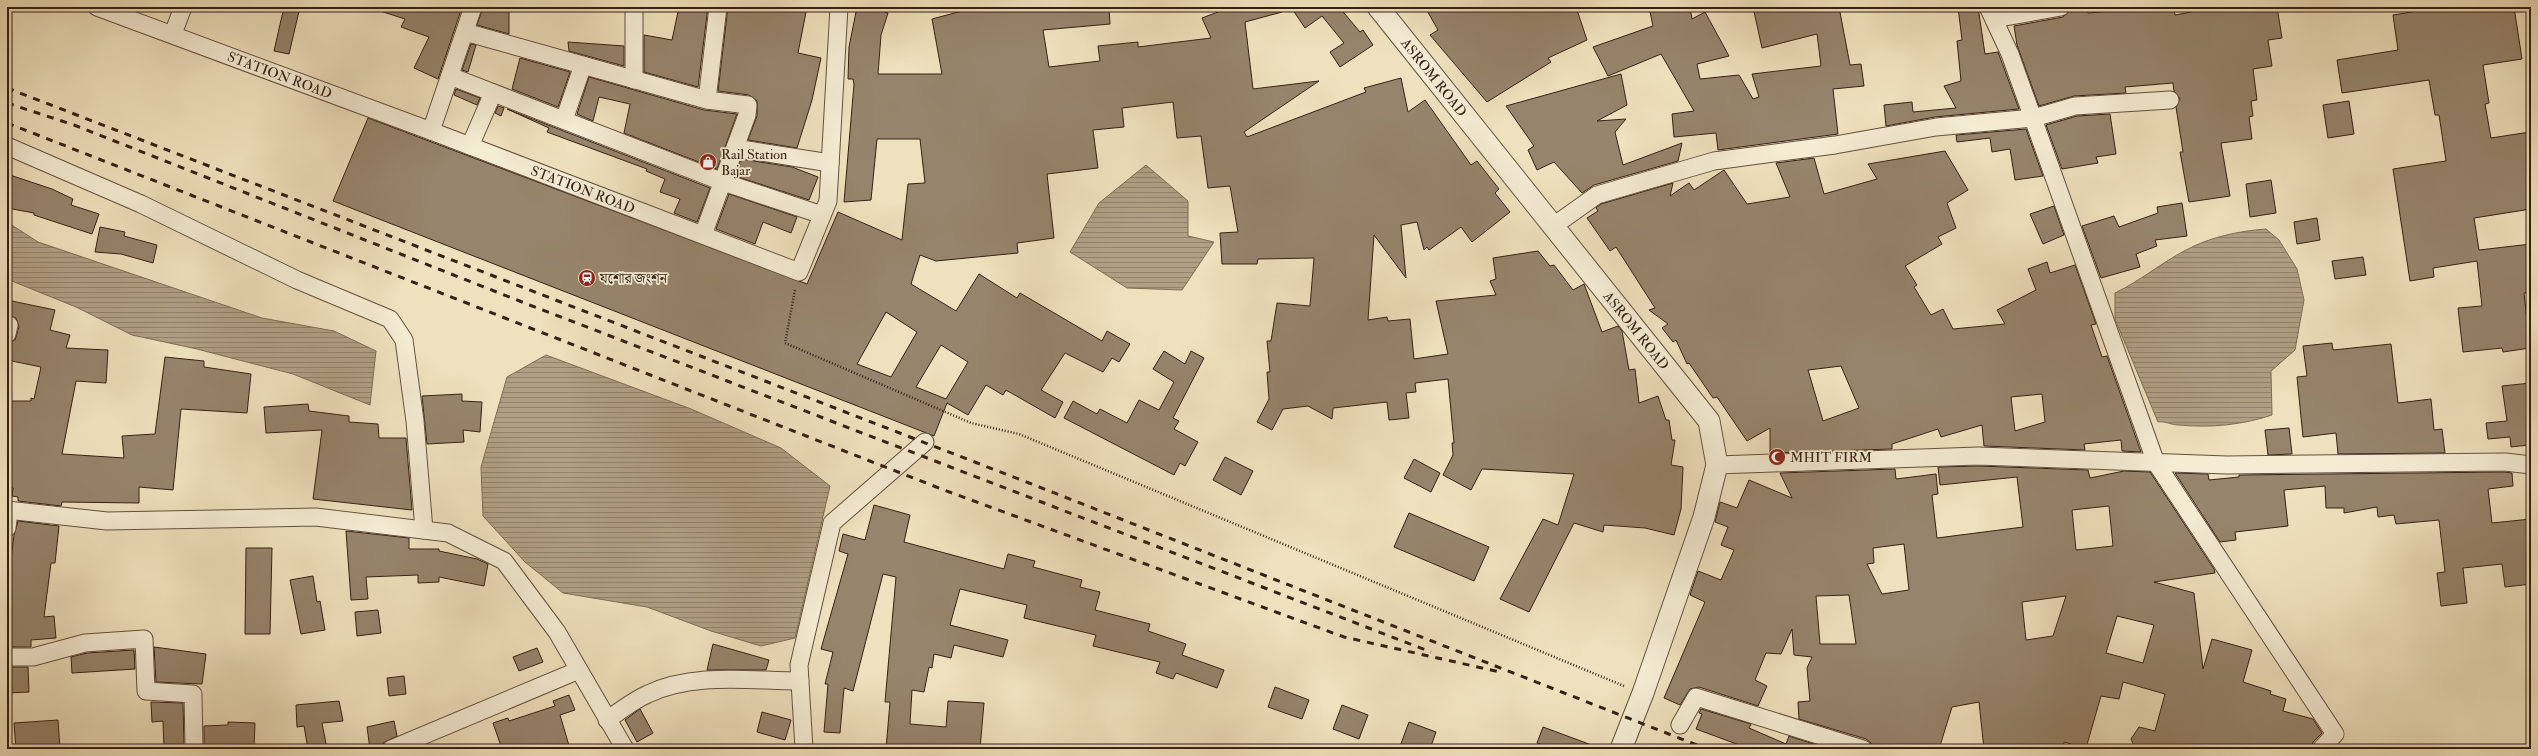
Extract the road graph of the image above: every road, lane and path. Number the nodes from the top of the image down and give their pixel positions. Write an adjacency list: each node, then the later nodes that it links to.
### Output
1 (183, 7): 11 (street)
2 (473, 7): 10 (street)
3 (634, 7): 14 (street)
4 (718, 7): 16 (street)
5 (839, 7): 24 (street)
6 (1378, 7): 27 (street, ASROM ROAD)
7 (2061, 7): 9 (street)
8 (107, 9): 11 (street, STATION ROAD)
9 (1991, 13): 18 (street)
10 (464, 32): 12 (street); 13 (street)
11 (173, 34): 20 (street, STATION ROAD)
12 (583, 65): 14 (street); 19 (street)
13 (450, 76): 15 (street); 20 (street)
14 (634, 80): 16 (street)
15 (493, 93): 19 (street); 22 (street)
16 (707, 100): 23 (street)
17 (2170, 100): 18 (street)
18 (2033, 118): 27 (street); 31 (street)
19 (564, 120): 25 (street)
20 (431, 131): 22 (street, STATION ROAD)
21 (7, 146): 36 (street)
22 (470, 146): 28 (street, STATION ROAD)
23 (735, 148): 24 (street); 25 (street)
24 (830, 163): 26 (street)
25 (723, 182): 26 (street); 28 (street)
26 (822, 215): 29 (street)
27 (1552, 227): 32 (street, ASROM ROAD)
28 (703, 236): 29 (street, STATION ROAD)
29 (799, 272): 40 (path)
30 (925, 442): 39 (street)
31 (2156, 462): 32 (street); 33 (street); 49 (street)
32 (1717, 465): 40 (street, ASROM ROAD)
33 (2531, 465)
34 (8, 510): 35 (street); 36 (street)
35 (7, 528)
36 (424, 530): 38 (street)
37 (7, 657): 43 (street)
38 (579, 670): 41 (street); 44 (street)
39 (800, 680): 41 (street); 46 (street)
40 (1641, 700): 47 (street, ASROM ROAD)
41 (607, 720): 45 (street)
42 (1680, 725): 48 (street)
43 (194, 749)
44 (391, 749)
45 (624, 749)
46 (804, 749)
47 (1621, 749)
48 (1863, 749)
49 (2321, 749)

